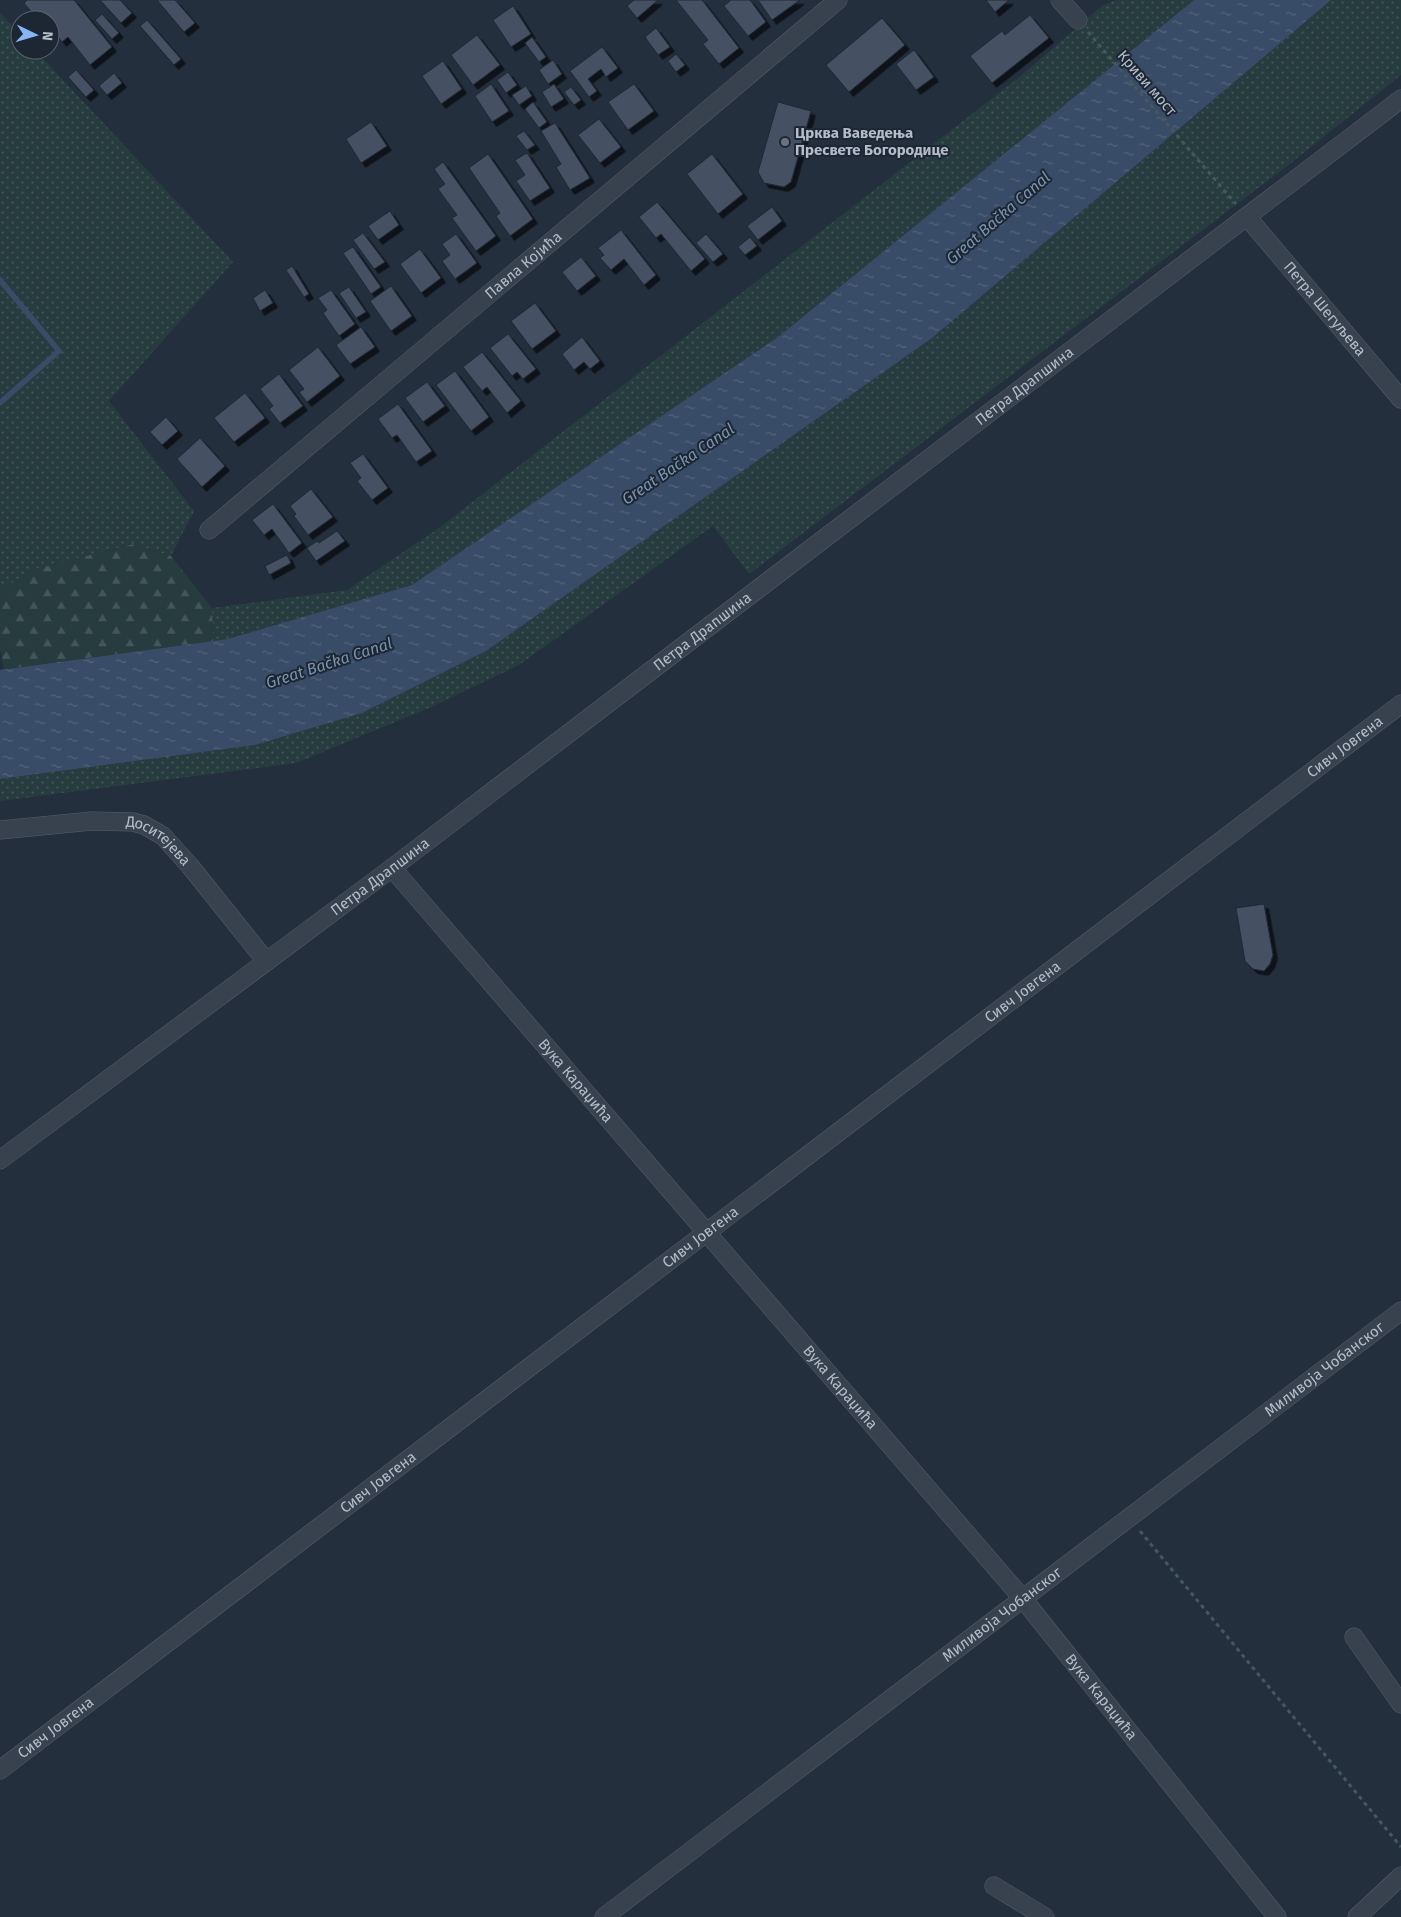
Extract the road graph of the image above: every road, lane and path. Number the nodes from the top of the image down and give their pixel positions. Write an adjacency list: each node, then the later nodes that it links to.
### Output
1 (838, 0): 7 (street, Павла Којића)
2 (1060, 0): 3 (street)
3 (1078, 20): 5 (path, Криви мост)
4 (1401, 100): 5 (street, Петра Драпшина)
5 (1248, 218): 6 (street, Петра Шегуљева); 10 (street, Петра Драпшина)
6 (1401, 399)
7 (209, 530)
8 (1401, 704): 13 (street, Сивч Јовгена)
9 (0, 830): 11 (street, Доситејева)
10 (392, 868): 11 (street, Петра Драпшина); 13 (street, Вука Караџића)
11 (266, 961): 12 (street, Петра Драпшина)
12 (0, 1160)
13 (707, 1233): 16 (street, Вука Караџића); 19 (street, Сивч Јовгена)
14 (1401, 1311): 15 (street, Миливоја Чобанског)
15 (1130, 1518): 16 (street, Миливоја Чобанског); 20 (path)
16 (1023, 1598): 23 (street, Миливоја Чобанског); 25 (street, Вука Караџића)
17 (1354, 1638): 18 (street)
18 (1401, 1704)
19 (0, 1770)
20 (1401, 1847)
21 (1401, 1876): 26 (street)
22 (994, 1886): 24 (street)
23 (604, 1917)
24 (1045, 1917)
25 (1277, 1917)
26 (1357, 1917)

